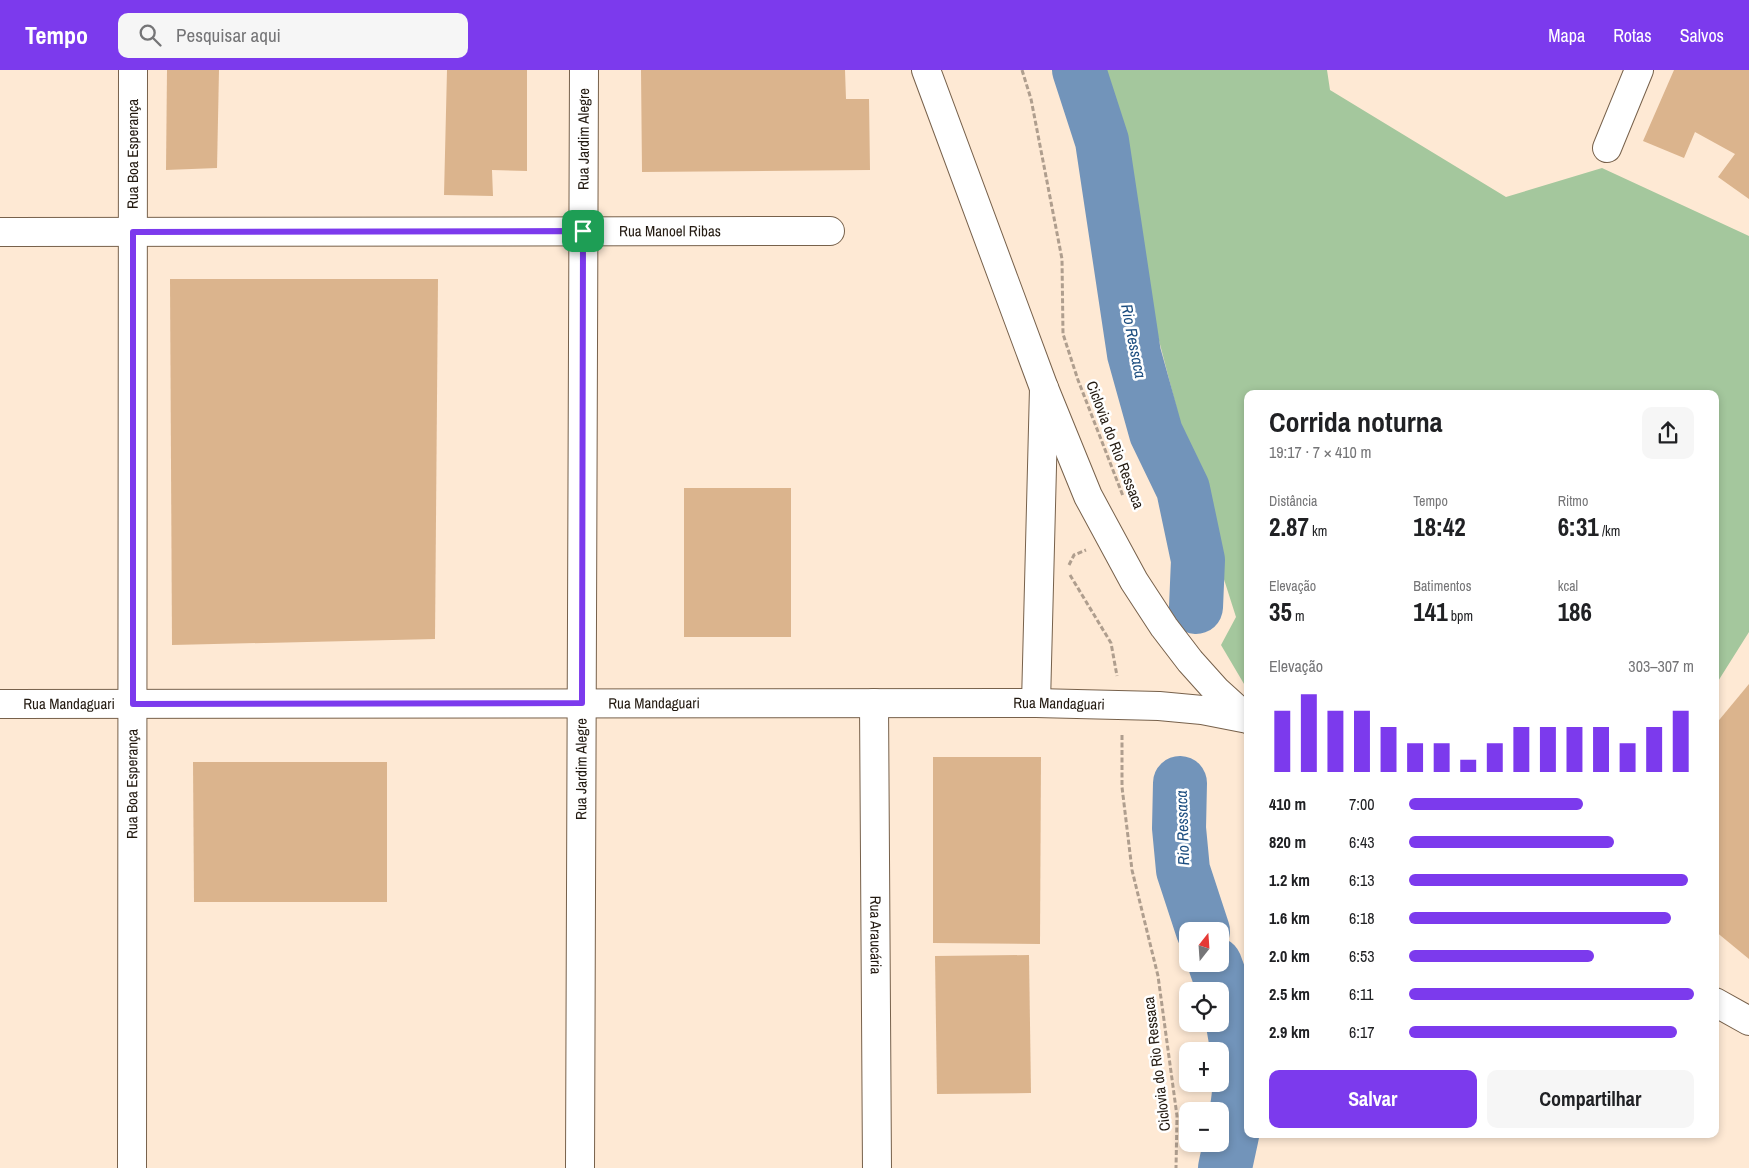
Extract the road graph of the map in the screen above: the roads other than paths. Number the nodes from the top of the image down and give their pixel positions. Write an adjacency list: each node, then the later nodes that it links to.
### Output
1 (134, 70): 9 (street, Rua Boa Esperança)
2 (584, 70): 6 (street, Rua Jardim Alegre)
3 (926, 70): 10 (street)
4 (1639, 70): 5 (street)
5 (1606, 148)
6 (583, 231): 7 (street, Rua Manoel Ribas); 9 (street, Rua Manoel Ribas); 11 (street, Rua Jardim Alegre)
7 (830, 231)
8 (0, 232): 9 (street, Rua Manoel Ribas)
9 (133, 232): 15 (street, Rua Boa Esperança)
10 (1044, 388): 13 (street); 16 (street)
11 (582, 703): 12 (street, Rua Mandaguari); 15 (street, Rua Mandaguari); 21 (street, Rua Jardim Alegre)
12 (874, 703): 13 (street, Rua Mandaguari); 22 (street, Rua Araucária)
13 (1036, 703): 17 (street, Rua Mandaguari)
14 (0, 704): 15 (street, Rua Mandaguari)
15 (133, 704): 20 (street, Rua Boa Esperança)
16 (1244, 715)
17 (1244, 718)
18 (1719, 1004): 19 (street)
19 (1749, 1020)
20 (132, 1168)
21 (580, 1168)
22 (876, 1168)

